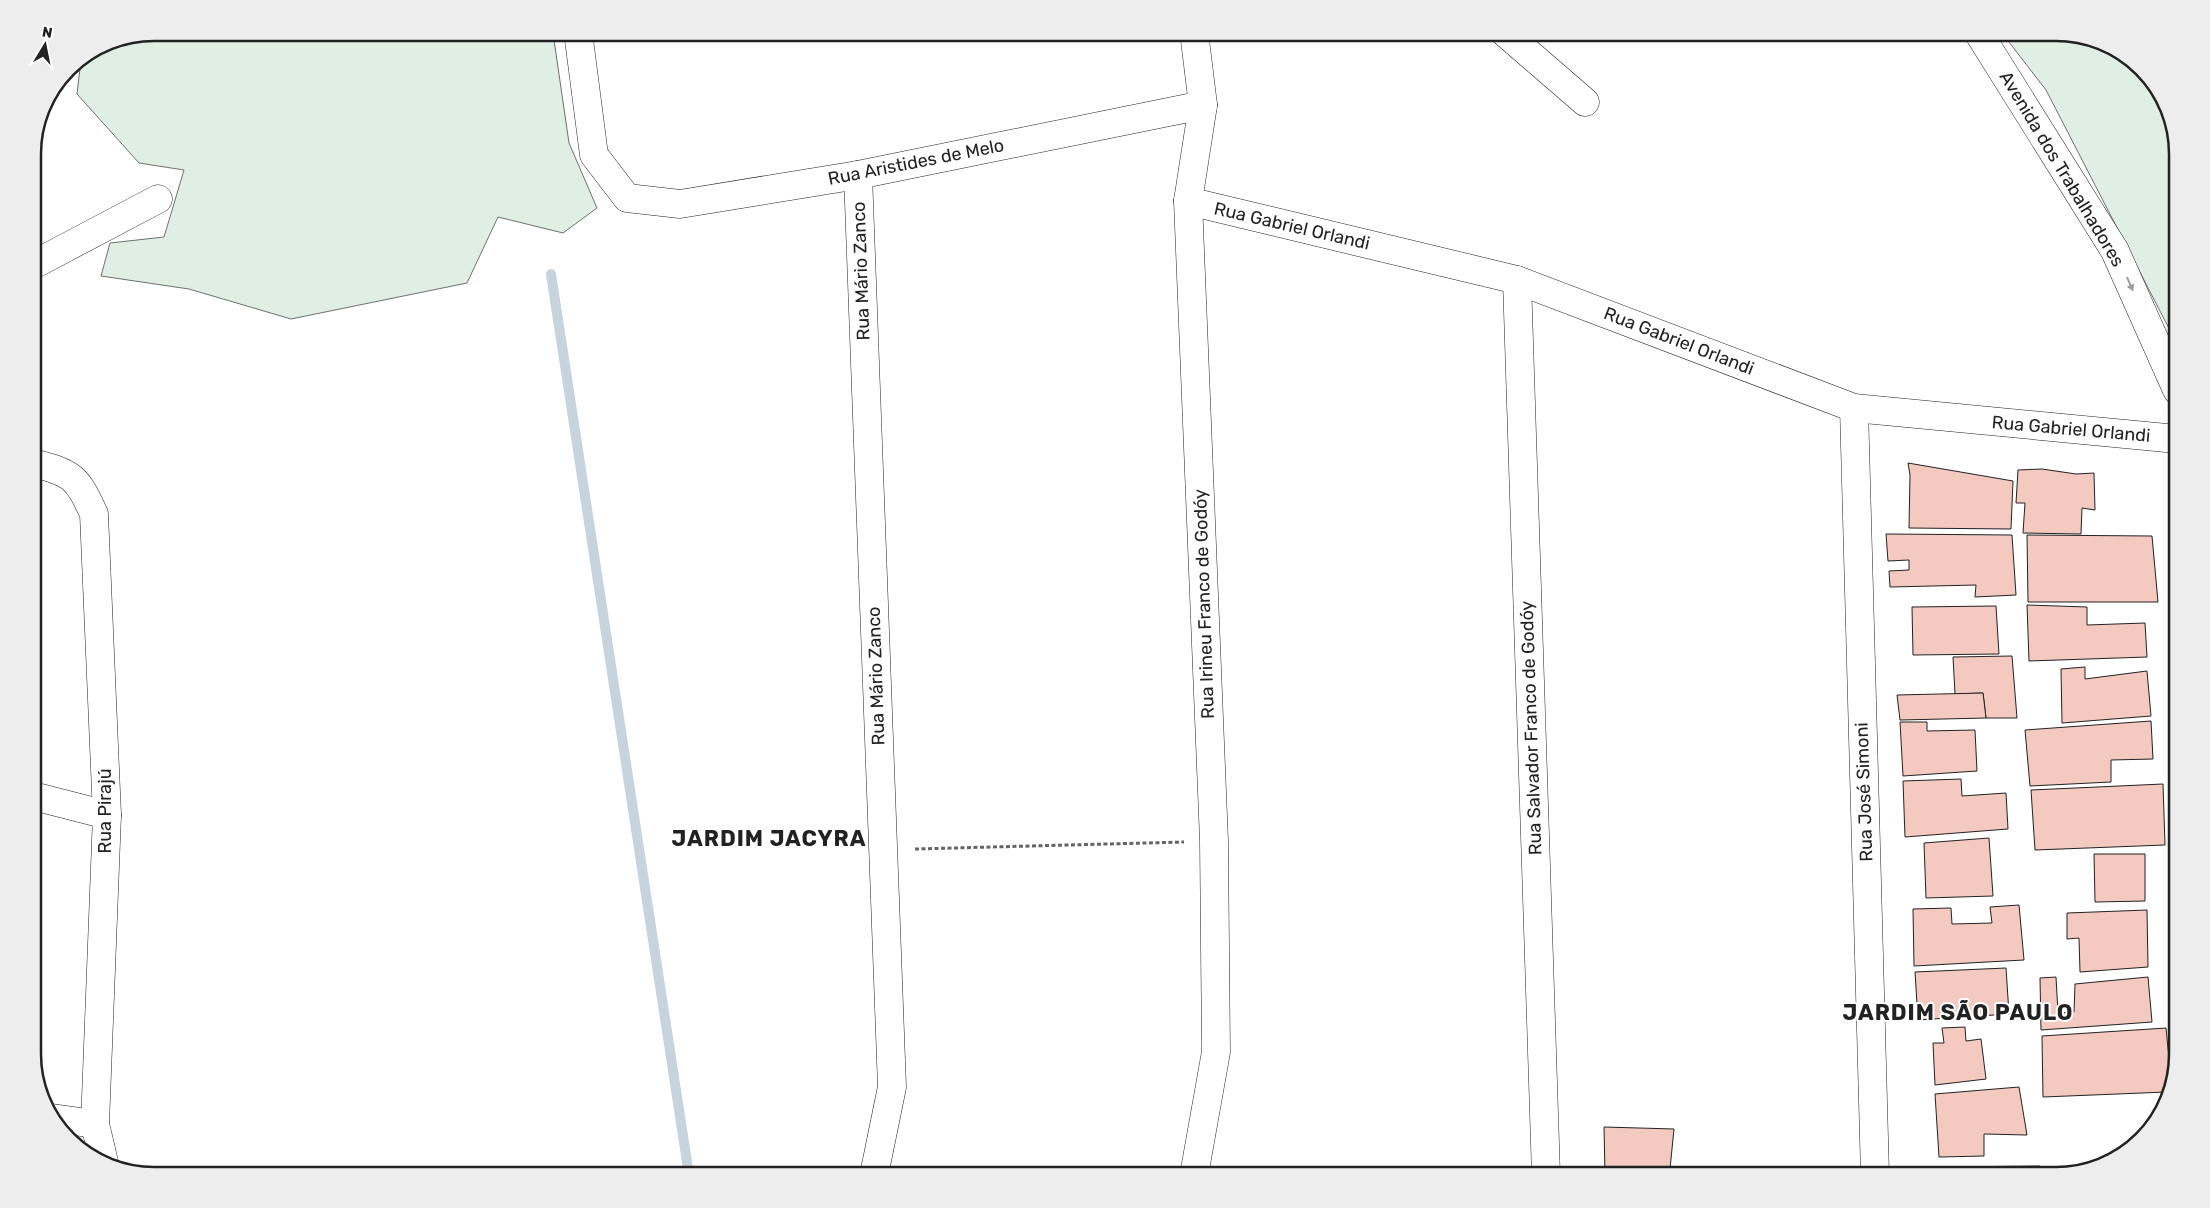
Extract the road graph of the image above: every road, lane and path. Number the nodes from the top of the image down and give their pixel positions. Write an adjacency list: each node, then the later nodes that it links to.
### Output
1 (579, 41): 7 (street, Rua Aristides de Melo)
2 (1195, 41): 6 (street, Rua Irineu Franco de Godóy)
3 (1514, 41): 5 (street)
4 (1984, 41): 12 (street, Avenida dos Trabalhadores, one-way to 12)
5 (1585, 102)
6 (1203, 105): 7 (street, Rua Aristides de Melo); 9 (street, Rua Irineu Franco de Godóy)
7 (858, 175): 19 (street, Rua Mário Zanco)
8 (158, 200): 10 (street)
9 (1188, 201): 11 (street, Rua Gabriel Orlandi); 18 (street, Rua Irineu Franco de Godóy)
10 (41, 261)
11 (1516, 280): 13 (street, Rua Gabriel Orlandi); 25 (street, Rua Salvador Franco de Godóy)
12 (2169, 372)
13 (1854, 408): 14 (street, Rua Gabriel Orlandi); 26 (street, Rua José Simoni)
14 (2169, 438)
15 (41, 465): 17 (street, Rua Pirajú)
16 (41, 798): 17 (street)
17 (107, 815): 21 (street, Rua Pirajú)
18 (1214, 841): 19 (path); 24 (street, Rua Irineu Franco de Godóy)
19 (882, 850): 23 (street, Rua Mário Zanco)
20 (62, 1119): 21 (street)
21 (95, 1124): 22 (street, Rua Pirajú)
22 (102, 1154)
23 (876, 1167)
24 (1196, 1167)
25 (1546, 1167)
26 (1875, 1167)

